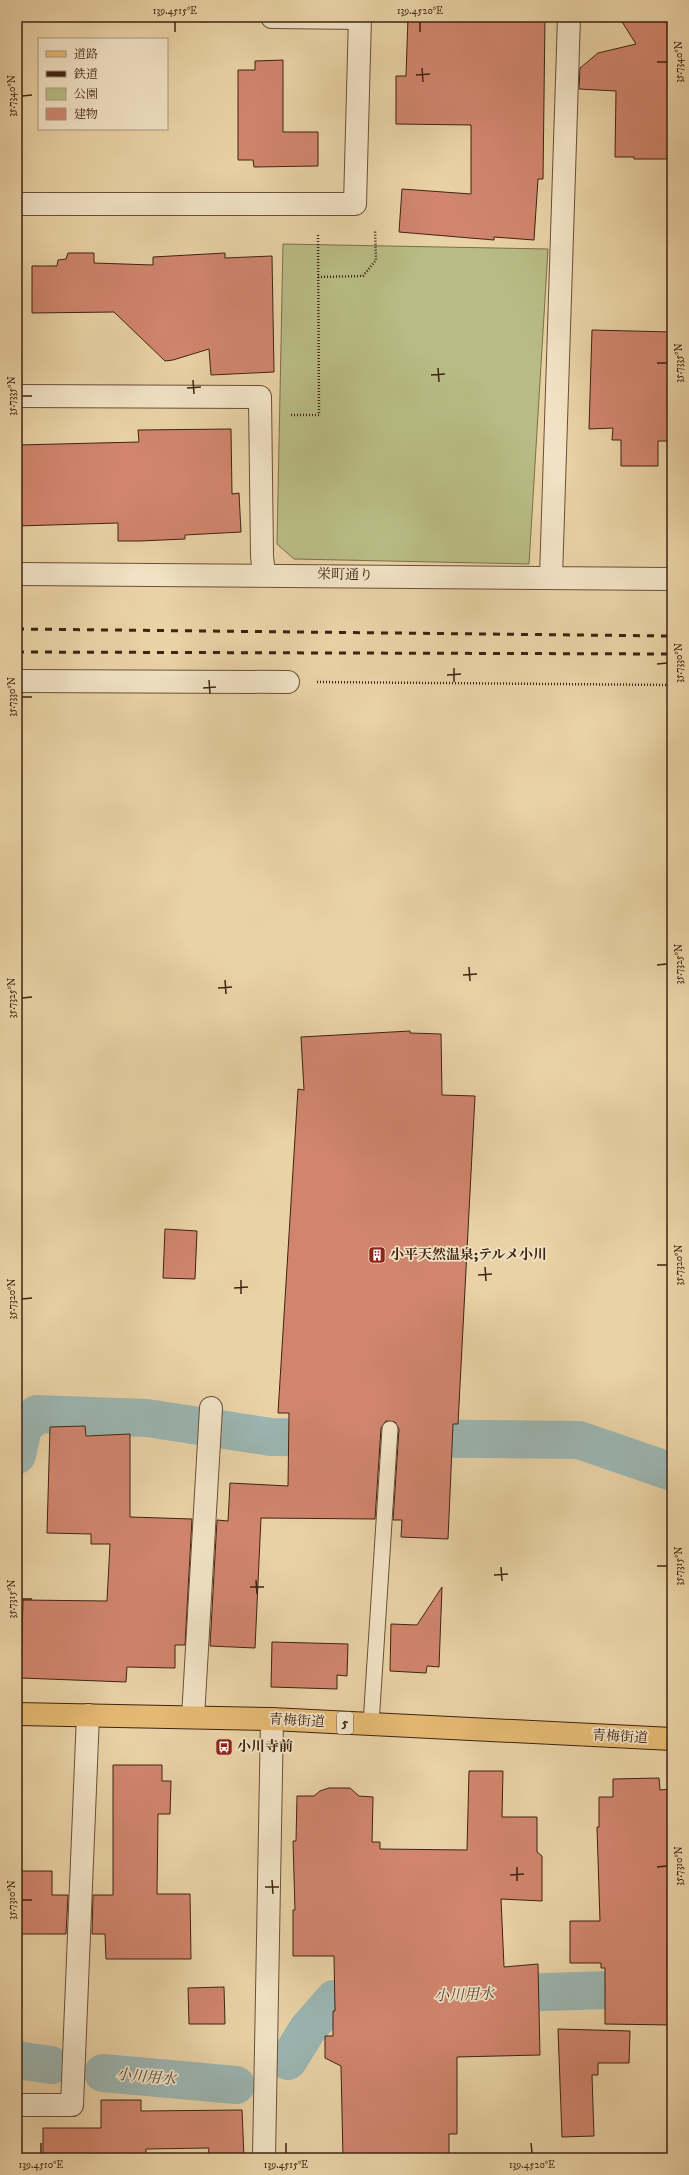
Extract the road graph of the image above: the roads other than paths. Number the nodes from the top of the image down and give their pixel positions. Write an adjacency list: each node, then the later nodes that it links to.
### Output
1 (272, 17): 2 (street)
2 (360, 17): 4 (street)
3 (569, 17): 8 (street)
4 (17, 204)
5 (17, 396): 7 (street)
6 (17, 574): 7 (street, 栄町通り)
7 (264, 574): 8 (street, 栄町通り)
8 (551, 577): 9 (street, 栄町通り)
9 (672, 579)
10 (17, 681): 11 (street)
11 (288, 682)
12 (211, 1408): 16 (street)
13 (390, 1429): 18 (lane)
14 (17, 1714): 15 (main road, 青梅街道 / 5)
15 (88, 1715): 16 (main road, 青梅街道 / 5); 20 (street)
16 (193, 1717): 17 (main road, 青梅街道 / 5)
17 (272, 1719): 18 (main road, 青梅街道 / 5); 21 (street)
18 (371, 1724): 19 (main road, 青梅街道 / 5)
19 (672, 1739)
20 (17, 2105)
21 (264, 2158)

